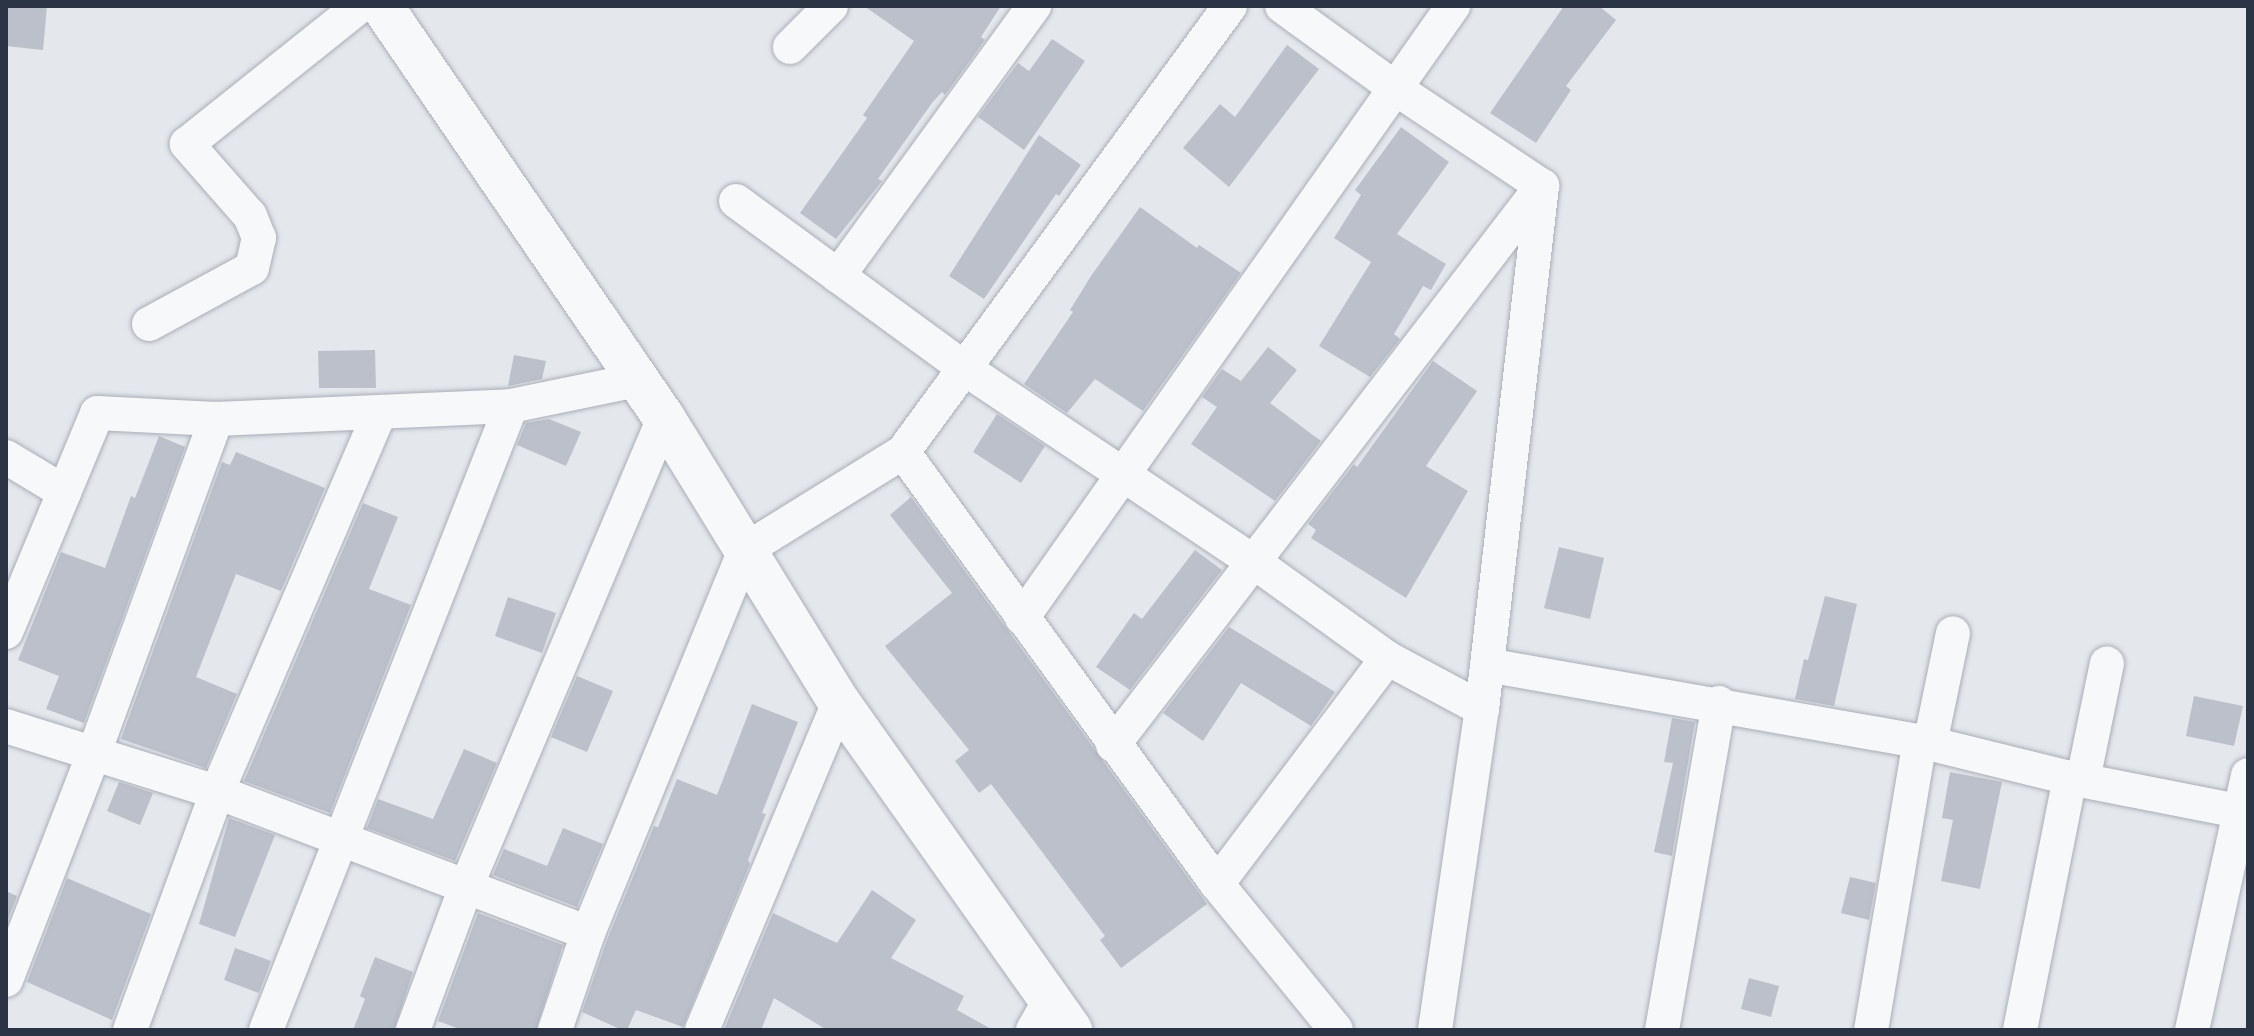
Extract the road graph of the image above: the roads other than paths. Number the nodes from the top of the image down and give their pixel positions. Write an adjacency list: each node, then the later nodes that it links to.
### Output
1 (360, 6): 13 (street)
2 (382, 6): 15 (street)
3 (831, 6): 8 (street)
4 (1034, 6): 12 (street)
5 (1230, 6): 14 (street)
6 (1282, 6): 9 (street)
7 (1453, 6): 9 (street)
8 (790, 47)
9 (1395, 88): 10 (street); 22 (street)
10 (1542, 186): 25 (street); 31 (street)
11 (736, 201): 12 (street)
12 (838, 276): 14 (street)
13 (149, 324)
14 (964, 368): 20 (street); 22 (street)
15 (638, 380): 16 (street); 18 (street)
16 (511, 406): 17 (street); 43 (street)
17 (379, 414): 19 (street); 41 (street)
18 (664, 418): 24 (street); 45 (street)
19 (216, 419): 23 (street); 38 (street)
20 (903, 452): 24 (street); 27 (street)
21 (6, 457): 23 (street)
22 (1123, 476): 25 (street); 27 (street)
23 (64, 492): 26 (street)
24 (745, 550): 32 (street); 46 (street)
25 (1254, 562): 29 (street); 37 (street)
26 (10, 611)
27 (1022, 618): 37 (street)
28 (1953, 633): 36 (street)
29 (1387, 658): 34 (street); 44 (street)
30 (2107, 663): 40 (street)
31 (1487, 665): 33 (street); 34 (street)
32 (839, 702): 48 (street); 53 (street)
33 (1719, 703): 36 (street); 56 (street)
34 (1482, 709): 55 (street)
35 (6, 726): 38 (street)
36 (1925, 743): 40 (street); 57 (street)
37 (1113, 745): 44 (street)
38 (94, 753): 41 (street); 47 (street)
39 (2248, 775): 42 (street)
40 (2076, 779): 42 (street); 58 (street)
41 (217, 792): 43 (street); 49 (street)
42 (2245, 811): 59 (street)
43 (341, 840): 45 (street); 50 (street)
44 (1217, 884): 54 (street)
45 (466, 887): 46 (street); 51 (street)
46 (588, 933): 52 (street)
47 (6, 980)
48 (1051, 1020)
49 (130, 1030)
50 (266, 1030)
51 (413, 1030)
52 (555, 1030)
53 (702, 1030)
54 (1336, 1030)
55 (1435, 1030)
56 (1662, 1030)
57 (1871, 1030)
58 (2020, 1030)
59 (2192, 1030)

